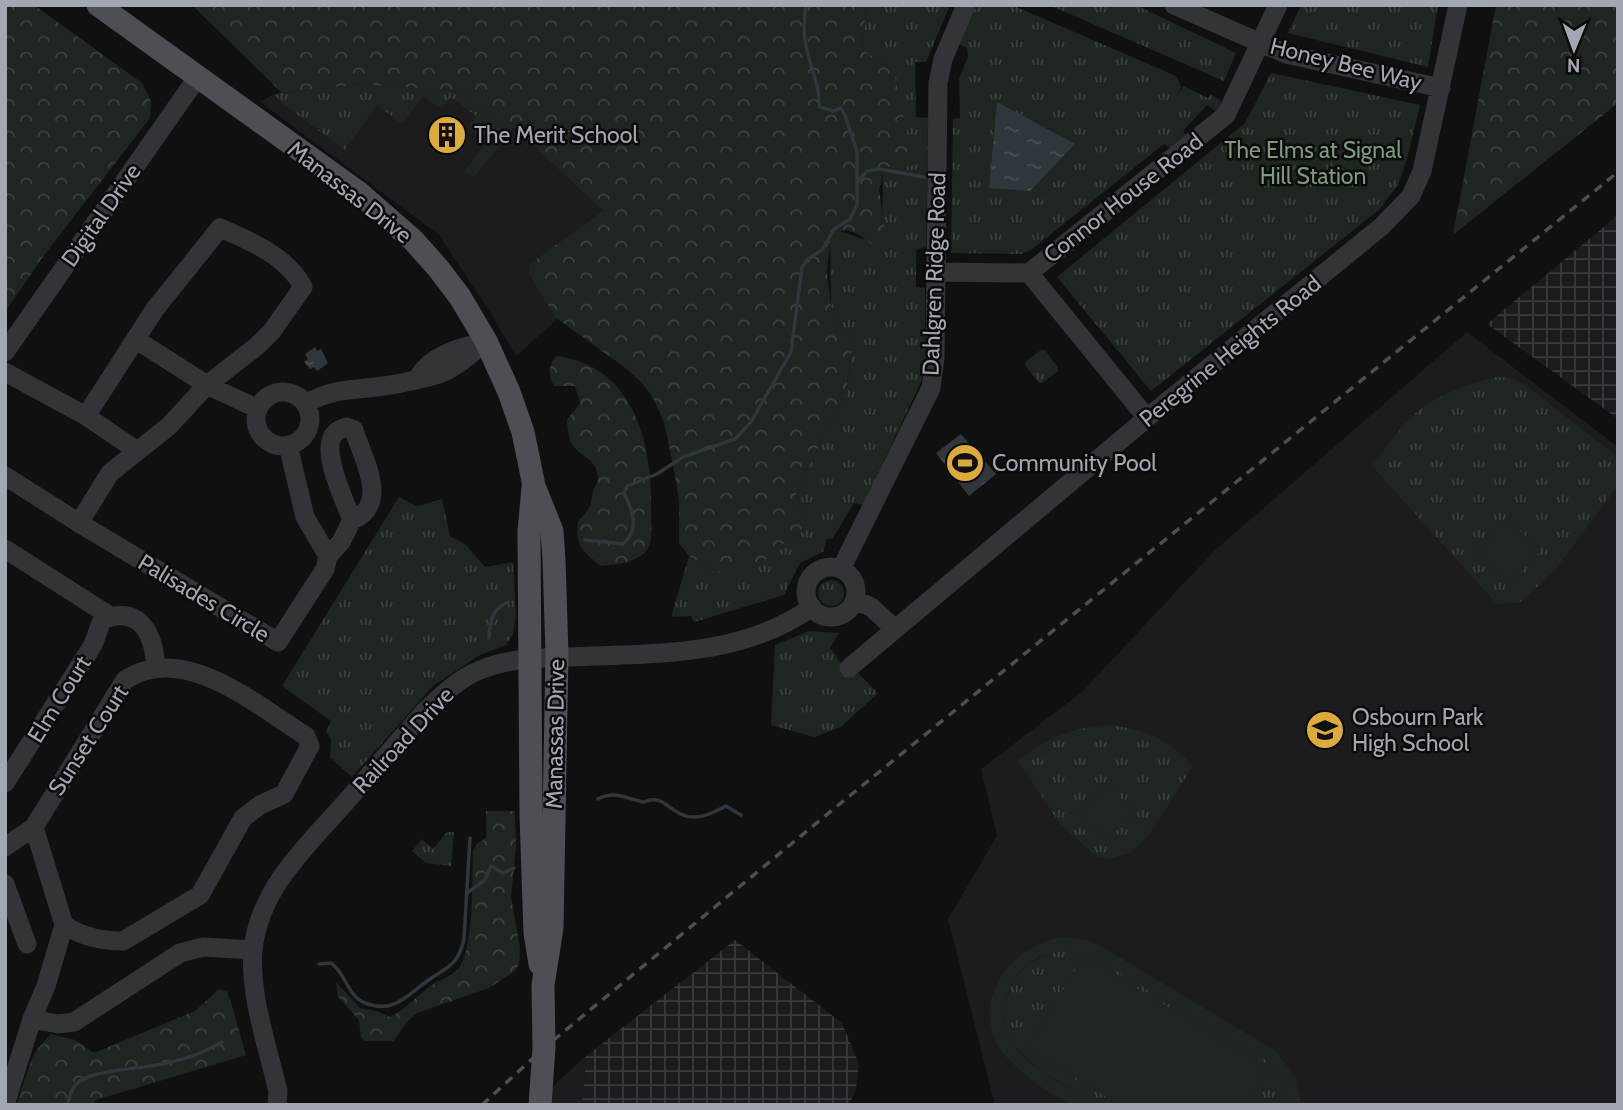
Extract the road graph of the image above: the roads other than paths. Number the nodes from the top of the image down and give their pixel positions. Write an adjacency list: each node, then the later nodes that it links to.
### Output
1 (98, 5): 7 (main road, Manassas Drive)
2 (966, 5): 9 (street, Dahlgren Ridge Road)
3 (1174, 5): 6 (street, Honey Bee Way)
4 (1278, 5): 6 (street, Connor House Road)
5 (1458, 5): 8 (street, Peregrine Heights Road)
6 (1261, 43): 8 (street, Honey Bee Way); 10 (street, Connor House Road)
7 (197, 78): 12 (main road, Manassas Drive); 13 (street, Digital Drive)
8 (1441, 88): 19 (street, Peregrine Heights Road)
9 (936, 272): 10 (street, Connor House Road); 28 (street, Dahlgren Ridge Road)
10 (1029, 272): 19 (street)
11 (135, 339): 15 (street); 15 (street); 18 (street)
12 (486, 341): 16 (street); 23 (main road, Manassas Drive)
13 (5, 352)
14 (5, 372): 18 (street)
15 (207, 385): 17 (street); 21 (street)
16 (306, 404): 17 (street); 20 (street)
17 (258, 409): 20 (street)
18 (86, 416): 21 (street)
19 (1147, 418): 32 (street, Peregrine Heights Road)
20 (288, 445): 27 (street)
21 (136, 450): 25 (street)
22 (5, 476): 25 (street, Palisades Circle)
23 (534, 486): 33 (main road, Manassas Drive); 34 (main road, Manassas Drive)
24 (352, 520): 27 (street, Palisades Circle)
25 (79, 523): 27 (street, Palisades Circle)
26 (5, 550): 31 (street)
27 (328, 556)
28 (841, 569): 29 (street); 30 (street)
29 (855, 600): 30 (street); 32 (street)
30 (812, 607): 33 (street, Railroad Drive)
31 (110, 617): 35 (street); 37 (street, Elm Court)
32 (894, 628): 36 (street, Peregrine Heights Road)
33 (557, 657): 34 (street, Railroad Drive); 44 (main road, Manassas Drive)
34 (530, 658): 43 (street, Railroad Drive); 44 (main road, Manassas Drive)
35 (156, 668): 38 (street, Sunset Court); 41 (street, Sunset Court)
36 (849, 668)
37 (5, 783)
38 (34, 827): 39 (street); 41 (street)
39 (5, 847)
40 (5, 884): 42 (street)
41 (64, 925): 45 (street)
42 (27, 944)
43 (253, 950): 45 (street); 47 (street, Railroad Drive)
44 (543, 985): 46 (main road, Manassas Drive)
45 (32, 1019): 48 (street)
46 (543, 1098)
47 (280, 1100)
48 (5, 1105)

